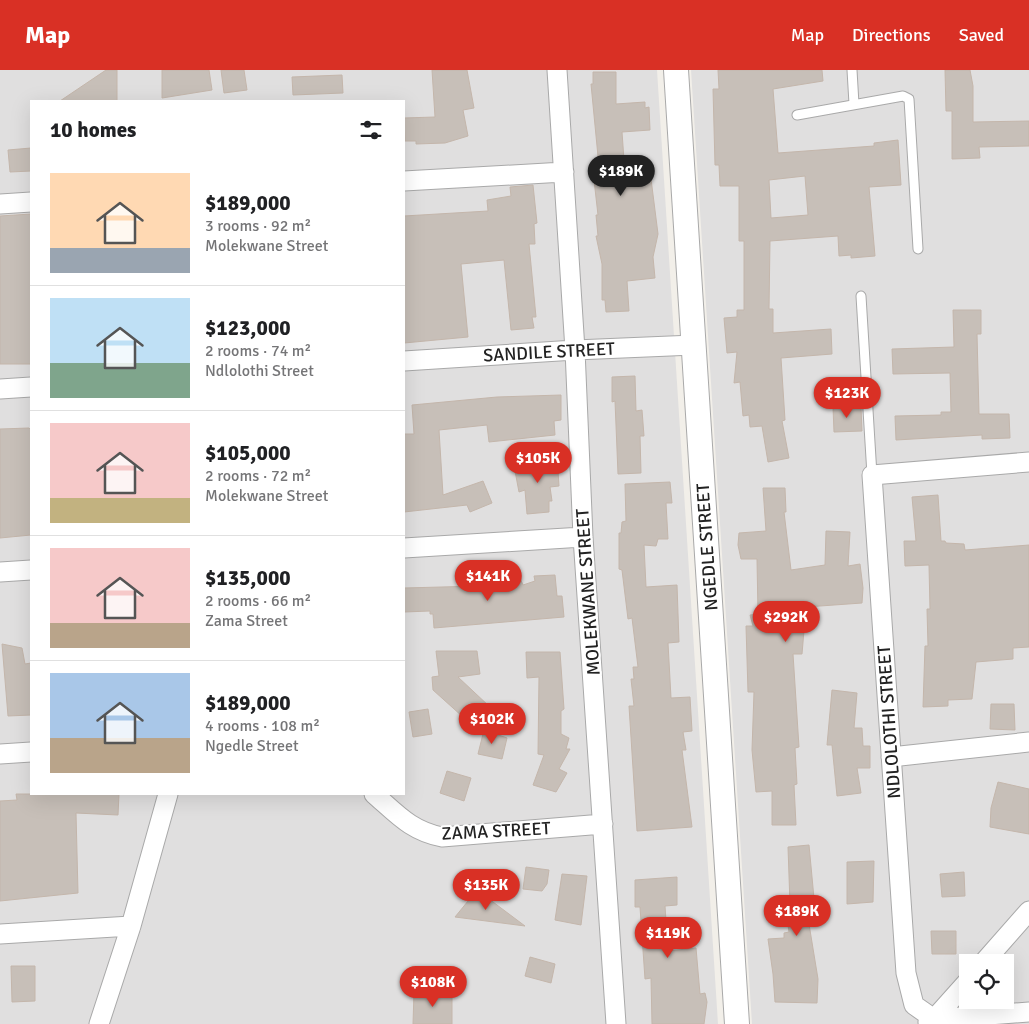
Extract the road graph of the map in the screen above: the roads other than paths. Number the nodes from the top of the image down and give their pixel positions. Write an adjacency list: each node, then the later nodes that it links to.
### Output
1 (558, 70): 6 (street, MOLEKWANE STREET)
2 (676, 70): 12 (street, NGEDLE STREET)
3 (852, 70): 4 (lane)
4 (854, 104): 5 (lane); 10 (lane)
5 (797, 115)
6 (564, 172): 7 (street); 13 (street, MOLEKWANE STREET)
7 (405, 181)
8 (30, 202): 9 (street)
9 (0, 204)
10 (918, 249)
11 (861, 296): 18 (lane)
12 (694, 345): 13 (street, SANDILE STREET); 39 (street, NGEDLE STREET)
13 (575, 350): 14 (street, SANDILE STREET); 19 (street, MOLEKWANE STREET)
14 (405, 362)
15 (30, 386): 16 (street)
16 (0, 389)
17 (1029, 462): 18 (street)
18 (872, 475): 26 (street, NDLOLOTHI STREET)
19 (583, 537): 20 (street); 29 (street, MOLEKWANE STREET)
20 (405, 548)
21 (30, 570): 22 (street)
22 (0, 572)
23 (1029, 742): 26 (street)
24 (30, 752): 25 (street)
25 (0, 754)
26 (891, 757): 36 (street, NDLOLOTHI STREET)
27 (168, 795): 31 (street)
28 (375, 795): 29 (street, ZAMA STREET)
29 (603, 824): 38 (street, MOLEKWANE STREET)
30 (1029, 912): 33 (street)
31 (131, 926): 32 (street); 37 (street)
32 (0, 934)
33 (991, 954)
34 (959, 990): 36 (street)
35 (1029, 1012): 36 (street)
36 (928, 1022)
37 (99, 1024)
38 (616, 1024)
39 (737, 1024)

